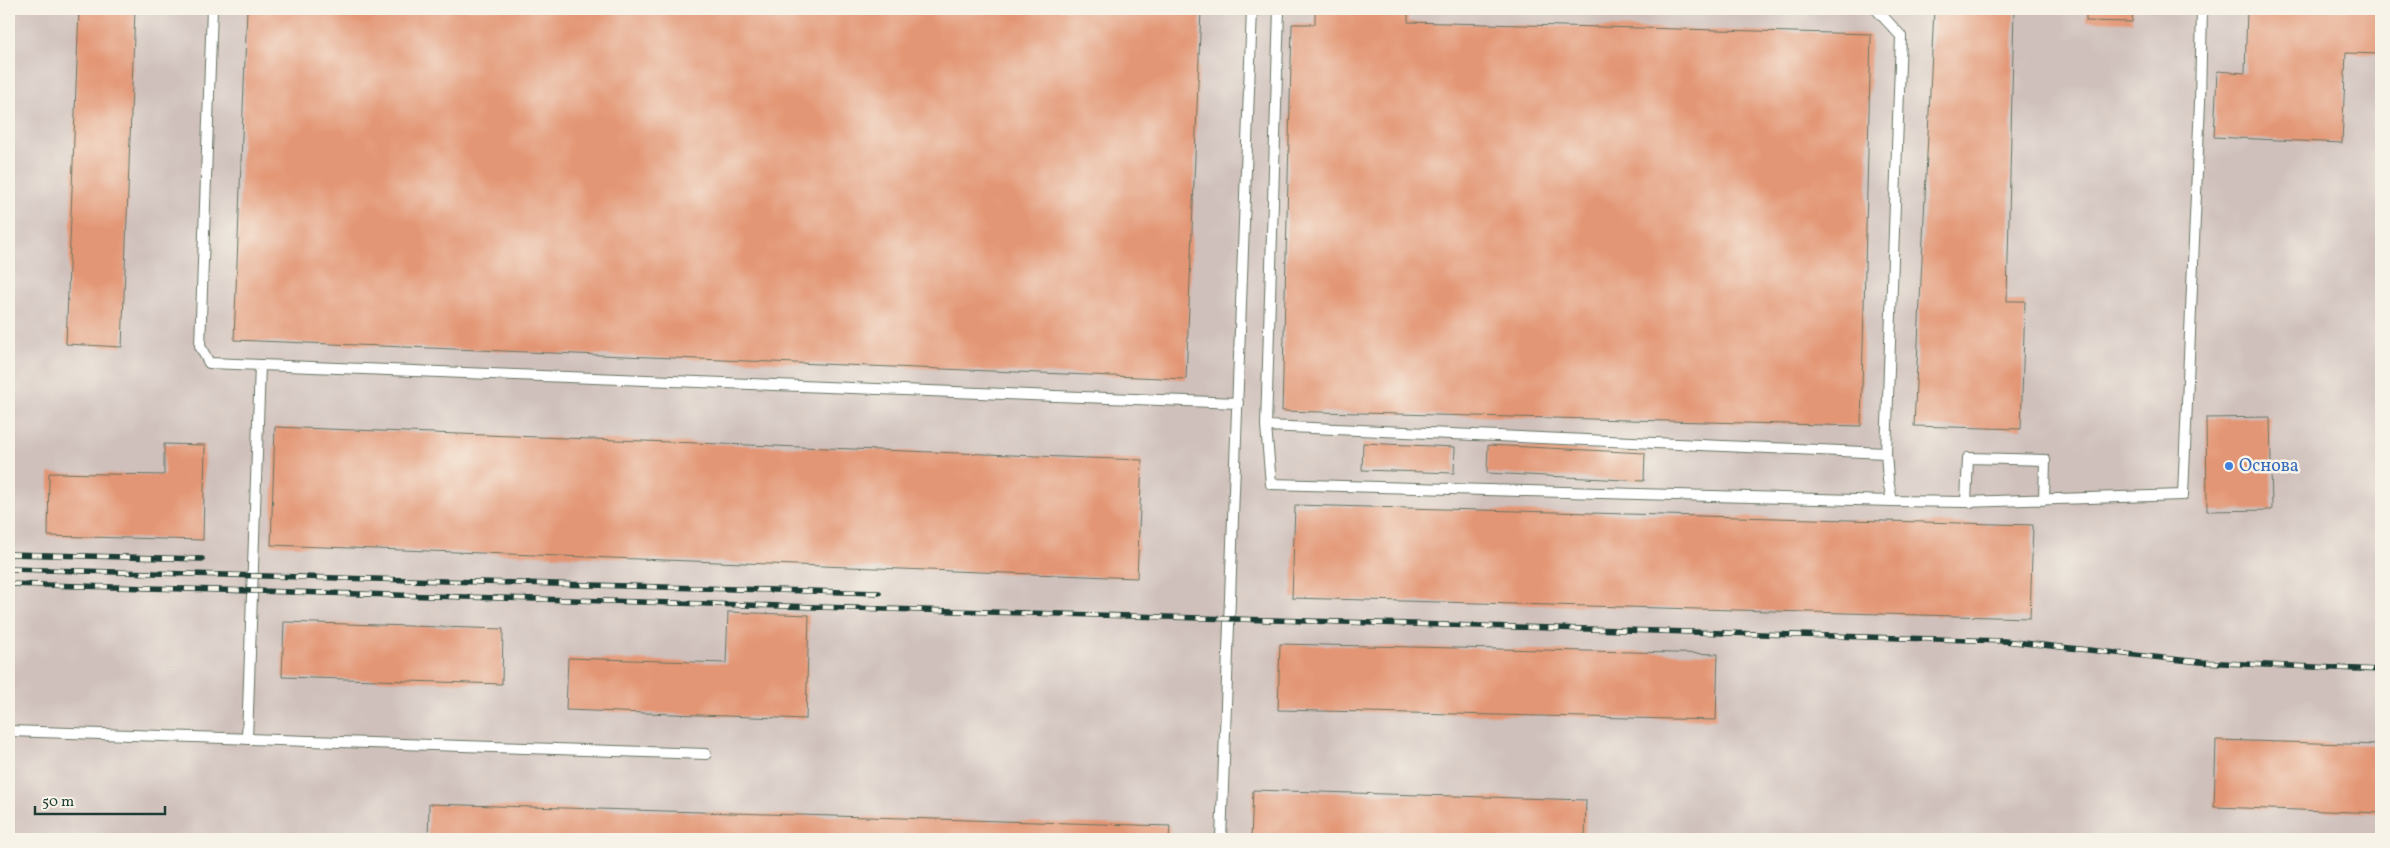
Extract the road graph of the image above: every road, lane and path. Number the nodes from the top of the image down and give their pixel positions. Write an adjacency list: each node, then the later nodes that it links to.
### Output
1 (212, 9): 6 (lane)
2 (1252, 9): 7 (lane)
3 (1279, 9): 8 (lane)
4 (1876, 9): 9 (lane)
5 (2202, 9): 10 (lane)
6 (260, 365): 7 (lane); 14 (lane)
7 (1238, 402): 16 (lane)
8 (1266, 426): 9 (lane); 11 (lane)
9 (1886, 453): 11 (lane)
10 (2044, 500): 12 (lane); 12 (lane)
11 (1892, 502): 12 (lane)
12 (1966, 502)
13 (9, 731): 14 (lane)
14 (248, 738): 15 (lane)
15 (706, 754)
16 (1221, 839)

